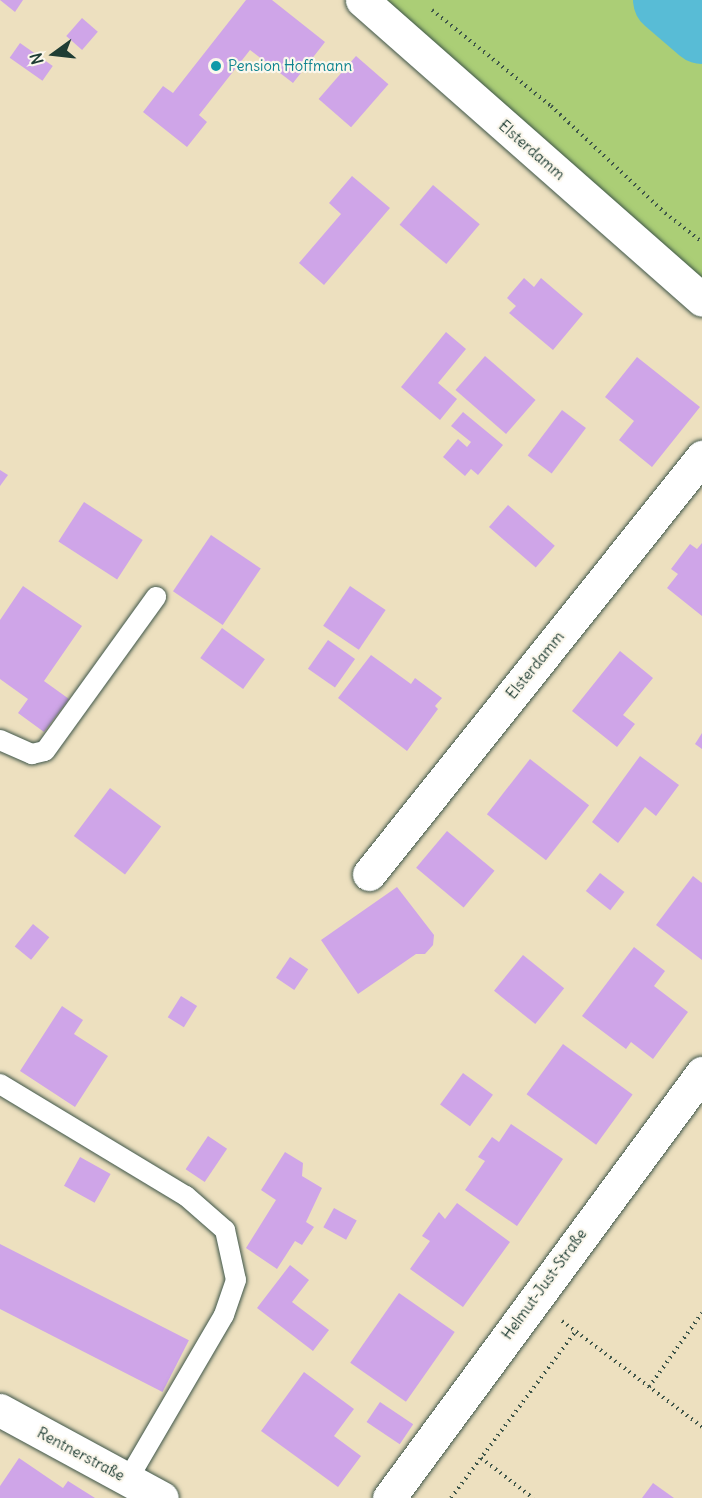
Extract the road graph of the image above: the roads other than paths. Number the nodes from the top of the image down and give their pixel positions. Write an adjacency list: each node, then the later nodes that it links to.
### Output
1 (362, 0): 2 (street, Elsterdamm)
2 (702, 300)
3 (702, 457): 6 (street, Elsterdamm)
4 (156, 597): 5 (lane)
5 (0, 740)
6 (369, 874)
7 (702, 1073): 12 (street, Helmut-Just-Straße)
8 (0, 1084): 10 (lane)
9 (0, 1410): 10 (street, Rentnerstraße)
10 (128, 1479): 11 (street, Rentnerstraße)
11 (162, 1498)
12 (390, 1498)

